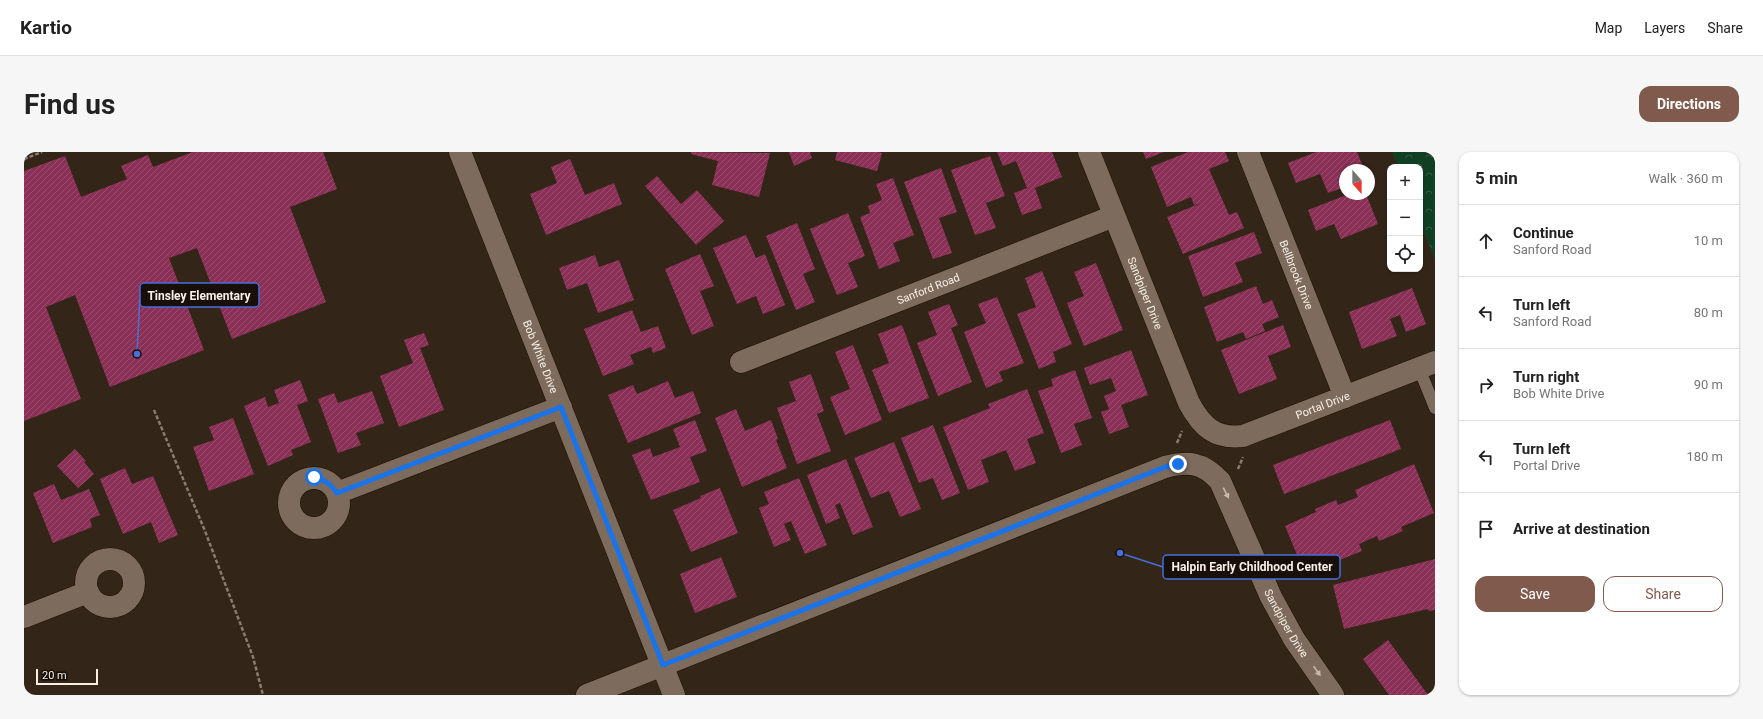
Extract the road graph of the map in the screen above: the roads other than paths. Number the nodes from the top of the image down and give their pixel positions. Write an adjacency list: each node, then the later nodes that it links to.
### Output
1 (460, 152): 8 (street, Bob White Drive)
2 (1089, 152): 4 (street, Sandpiper Drive)
3 (1248, 152): 7 (street, Bellbrook Drive)
4 (1114, 216): 5 (street, Sanford Road); 10 (street, Sandpiper Drive)
5 (741, 362)
6 (1427, 365): 7 (street, Portal Drive); 9 (lane)
7 (1345, 397): 10 (street, Portal Drive)
8 (561, 407): 11 (street); 14 (street, Bob White Drive)
9 (1435, 408)
10 (1210, 430)
11 (337, 493)
12 (88, 592): 13 (street)
13 (24, 617)
14 (663, 665): 15 (street); 16 (street, Bob White Drive); 17 (street, Sandpiper Drive, one-way to 17)
15 (587, 695)
16 (674, 695)
17 (1333, 695)

